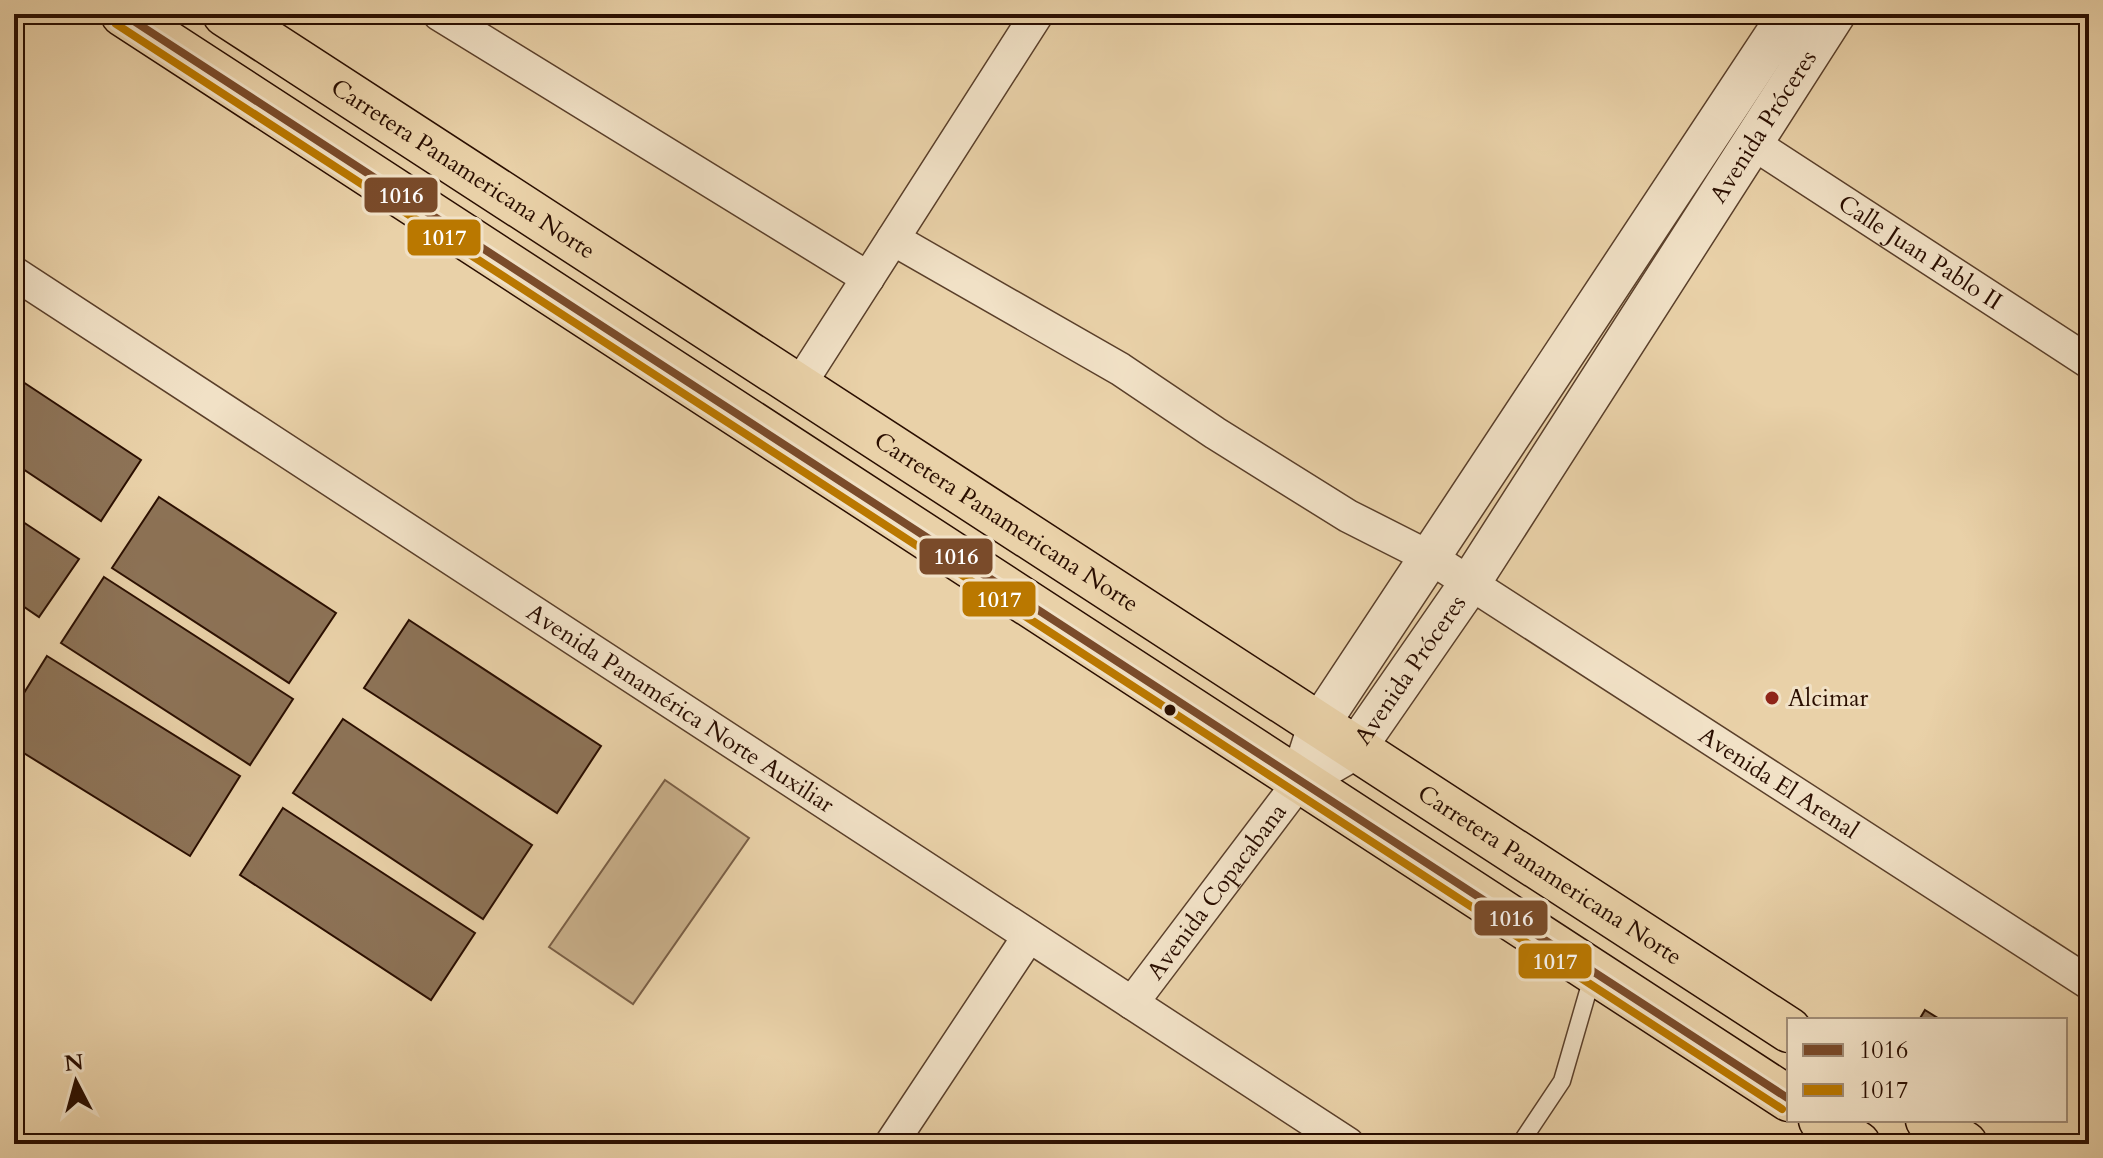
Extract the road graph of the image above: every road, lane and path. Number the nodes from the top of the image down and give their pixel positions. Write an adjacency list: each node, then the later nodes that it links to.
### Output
1 (123, 14): 17 (highway)
2 (439, 14): 10 (street)
3 (1037, 14): 8 (street)
4 (1789, 14): 13 (street, Avenida Próceres)
5 (1835, 14): 7 (street, Avenida Próceres)
6 (230, 15): 12 (highway, Carretera Panamericana Norte)
7 (1751, 142): 11 (street, Calle Juan Pablo II); 14 (street, Avenida Próceres)
8 (893, 239): 10 (street); 13 (street, Avenida El Arenal)
9 (14, 273): 18 (street, Avenida Panamérica Norte Auxiliar)
10 (868, 278): 12 (street)
11 (2089, 362)
12 (798, 387): 15 (highway, Carretera Panamericana Norte)
13 (1431, 558): 14 (street, Avenida El Arenal); 15 (street, Avenida Próceres)
14 (1470, 583): 16 (street, Avenida Próceres); 20 (street, Avenida El Arenal)
15 (1318, 726): 16 (highway, Carretera Panamericana Norte); 17 (street, Avenida Próceres)
16 (1355, 749): 17 (street, Avenida Próceres); 22 (highway, Carretera Panamericana Norte)
17 (1300, 781): 19 (highway); 21 (street, Avenida Copacabana)
18 (1029, 936): 21 (street, Avenida Panamérica Norte Auxiliar); 26 (street)
19 (1594, 972): 23 (highway); 28 (lane)
20 (2089, 983)
21 (1132, 1003): 27 (street, Avenida Panamérica Norte Auxiliar)
22 (1787, 1029)
23 (1787, 1098)
24 (1824, 1122): 29 (highway)
25 (1931, 1122): 30 (highway)
26 (891, 1144)
27 (1348, 1144)
28 (1520, 1144)
29 (1858, 1144)
30 (1965, 1144)

